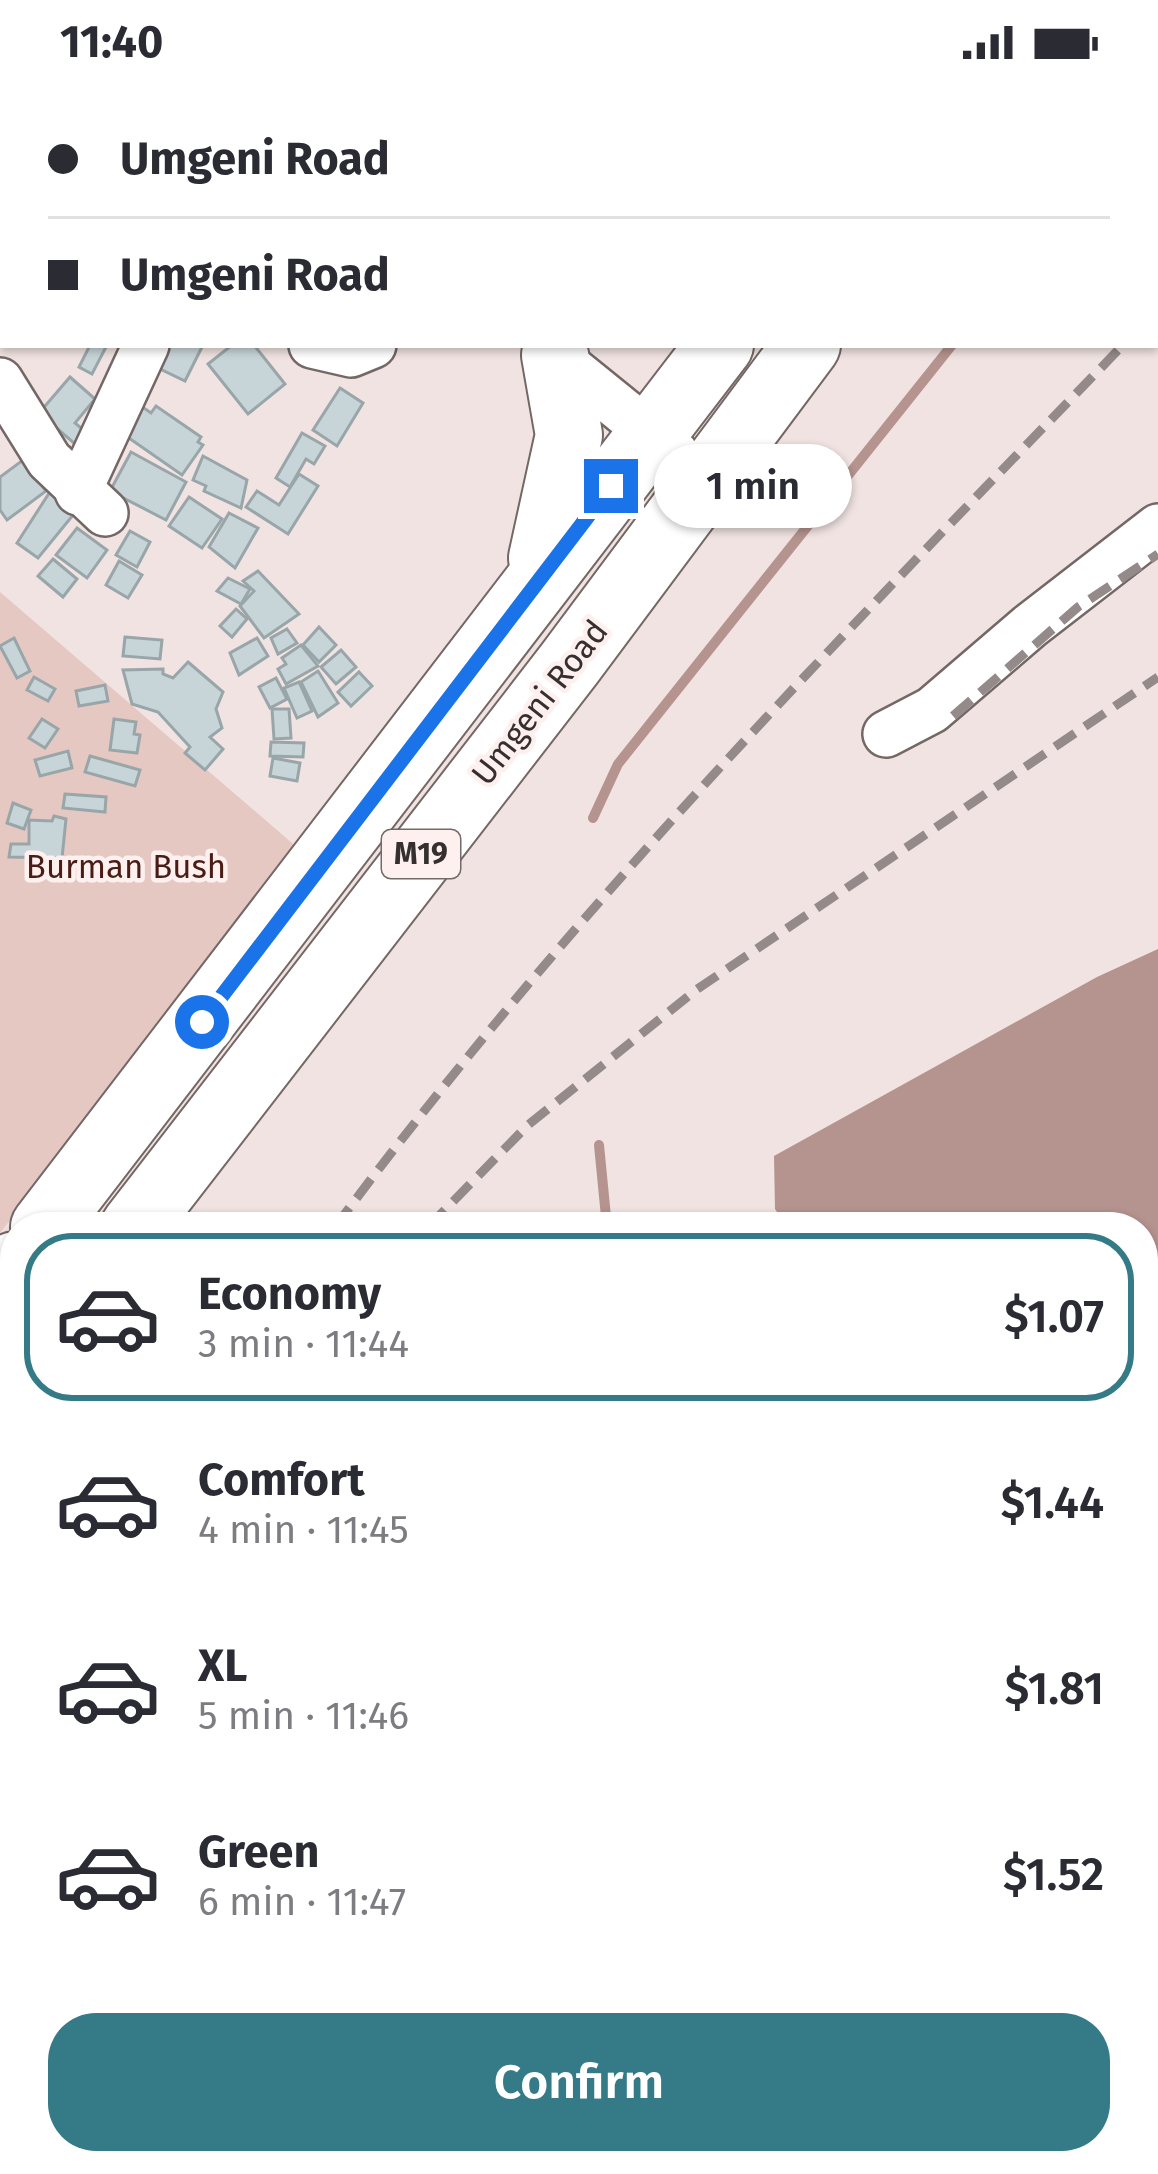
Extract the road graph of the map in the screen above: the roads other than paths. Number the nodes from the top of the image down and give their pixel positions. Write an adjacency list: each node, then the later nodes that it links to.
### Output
1 (145, 348): 7 (street)
2 (325, 348): 3 (street)
3 (366, 348)
4 (718, 348): 8 (highway, M19)
5 (805, 348): 9 (highway, Umgeni Road / M19)
6 (549, 350): 8 (street); 11 (highway)
7 (0, 381)
8 (650, 434): 9 (street); 11 (highway, M19)
9 (707, 480): 14 (highway, Umgeni Road / M19)
10 (1158, 527): 12 (street)
11 (537, 578): 13 (highway, M19)
12 (886, 734)
13 (55, 1212)
14 (146, 1212)

